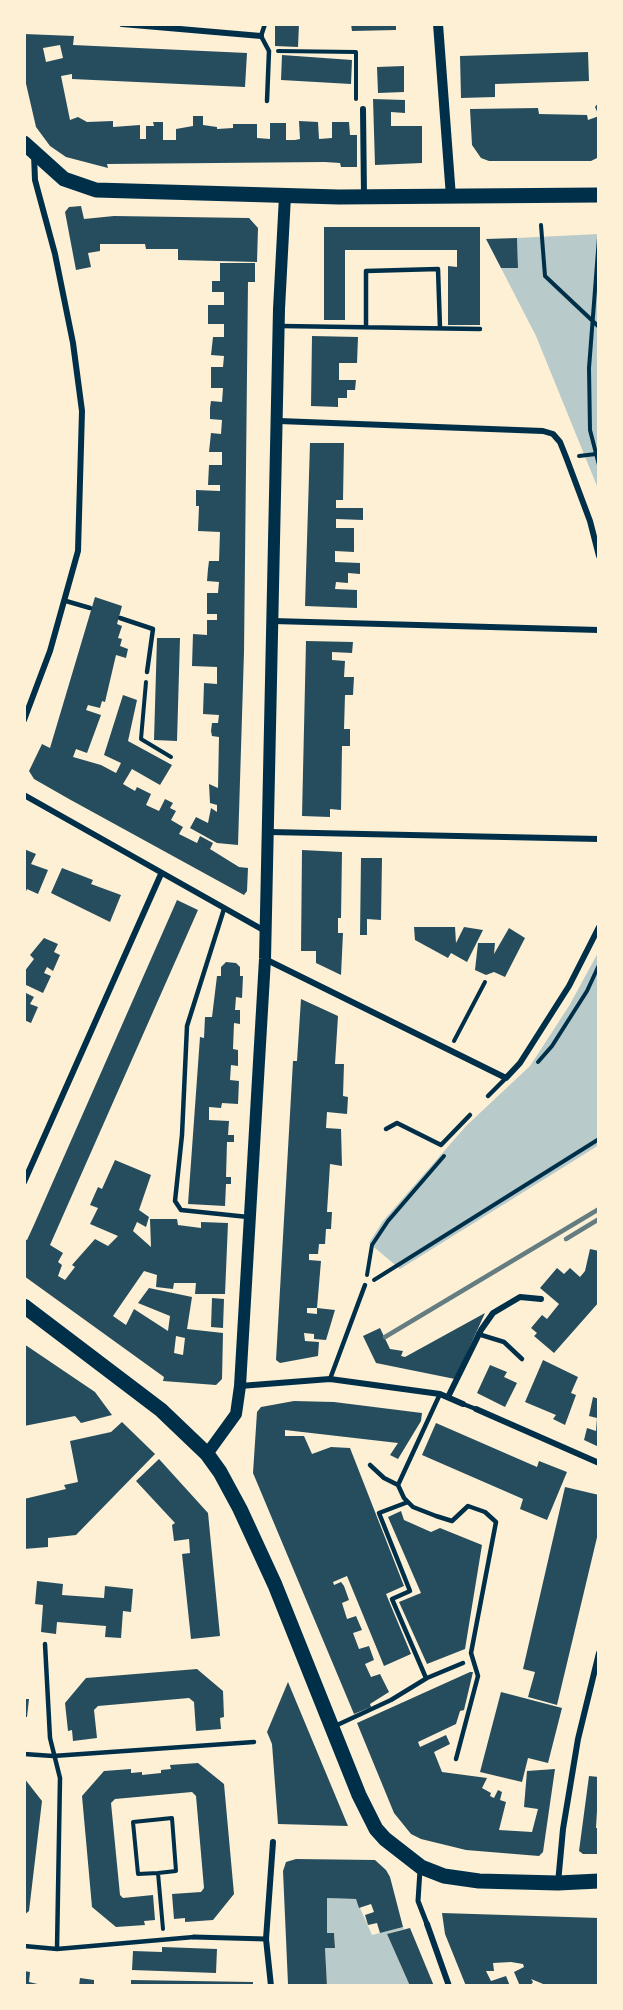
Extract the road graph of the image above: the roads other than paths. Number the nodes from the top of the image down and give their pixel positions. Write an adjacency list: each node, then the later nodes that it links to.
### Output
1 (122, 24): 5 (street)
2 (265, 24): 5 (lane)
3 (438, 24): 4 (street); 12 (street)
4 (443, 24)
5 (261, 36): 6 (lane)
6 (267, 101)
7 (363, 109): 11 (street)
8 (29, 148): 10 (main road); 19 (street)
9 (599, 195): 12 (main road)
10 (285, 196): 11 (main road); 13 (main road)
11 (364, 197): 12 (main road)
12 (451, 197)
13 (279, 326): 14 (lane); 17 (main road)
14 (366, 327): 15 (lane); 15 (lane)
15 (440, 328): 16 (lane)
16 (480, 329)
17 (279, 421): 18 (street); 22 (main road)
18 (599, 556)
19 (66, 601): 20 (lane); 25 (street)
20 (90, 608)
21 (120, 618): 24 (lane)
22 (272, 621): 23 (street); 27 (main road)
23 (599, 630)
24 (147, 672)
25 (24, 720)
26 (24, 795): 29 (street)
27 (269, 832): 28 (street); 32 (main road)
28 (599, 838)
29 (161, 874): 30 (street); 38 (street)
30 (224, 909): 32 (street); 40 (lane)
31 (599, 927): 34 (street)
32 (266, 931): 33 (main road)
33 (265, 959): 34 (street); 40 (main road)
34 (506, 1078): 35 (lane)
35 (488, 1096)
36 (470, 1115): 37 (lane)
37 (386, 1129)
38 (26, 1174): 39 (street)
39 (24, 1182)
40 (248, 1217): 47 (main road)
41 (365, 1285): 46 (lane)
42 (541, 1299): 44 (street)
43 (24, 1306): 52 (main road)
44 (478, 1334): 45 (lane); 49 (street)
45 (522, 1359)
46 (330, 1379): 47 (street); 48 (street)
47 (240, 1386): 52 (main road)
48 (440, 1394): 49 (street); 55 (lane)
49 (448, 1397): 50 (street)
50 (464, 1404): 51 (lane)
51 (476, 1410): 53 (street)
52 (207, 1454): 61 (main road)
53 (599, 1463)
54 (370, 1465): 55 (lane)
55 (398, 1485): 56 (lane)
56 (408, 1502): 60 (lane); 65 (lane)
57 (45, 1644): 64 (lane)
58 (599, 1653): 69 (street)
59 (462, 1663): 60 (lane)
60 (426, 1678): 61 (lane)
61 (333, 1727): 67 (main road)
62 (254, 1742): 64 (lane)
63 (24, 1754): 64 (lane)
64 (53, 1756): 74 (lane)
65 (456, 1759)
66 (273, 1842): 72 (street)
67 (421, 1867): 69 (main road); 70 (street)
68 (599, 1881): 69 (main road)
69 (558, 1883)
70 (427, 1924): 76 (street)
71 (194, 1937): 72 (street); 74 (lane)
72 (266, 1939): 75 (street)
73 (24, 1946): 74 (lane)
74 (57, 1949)
75 (271, 1986)
76 (449, 1986)

